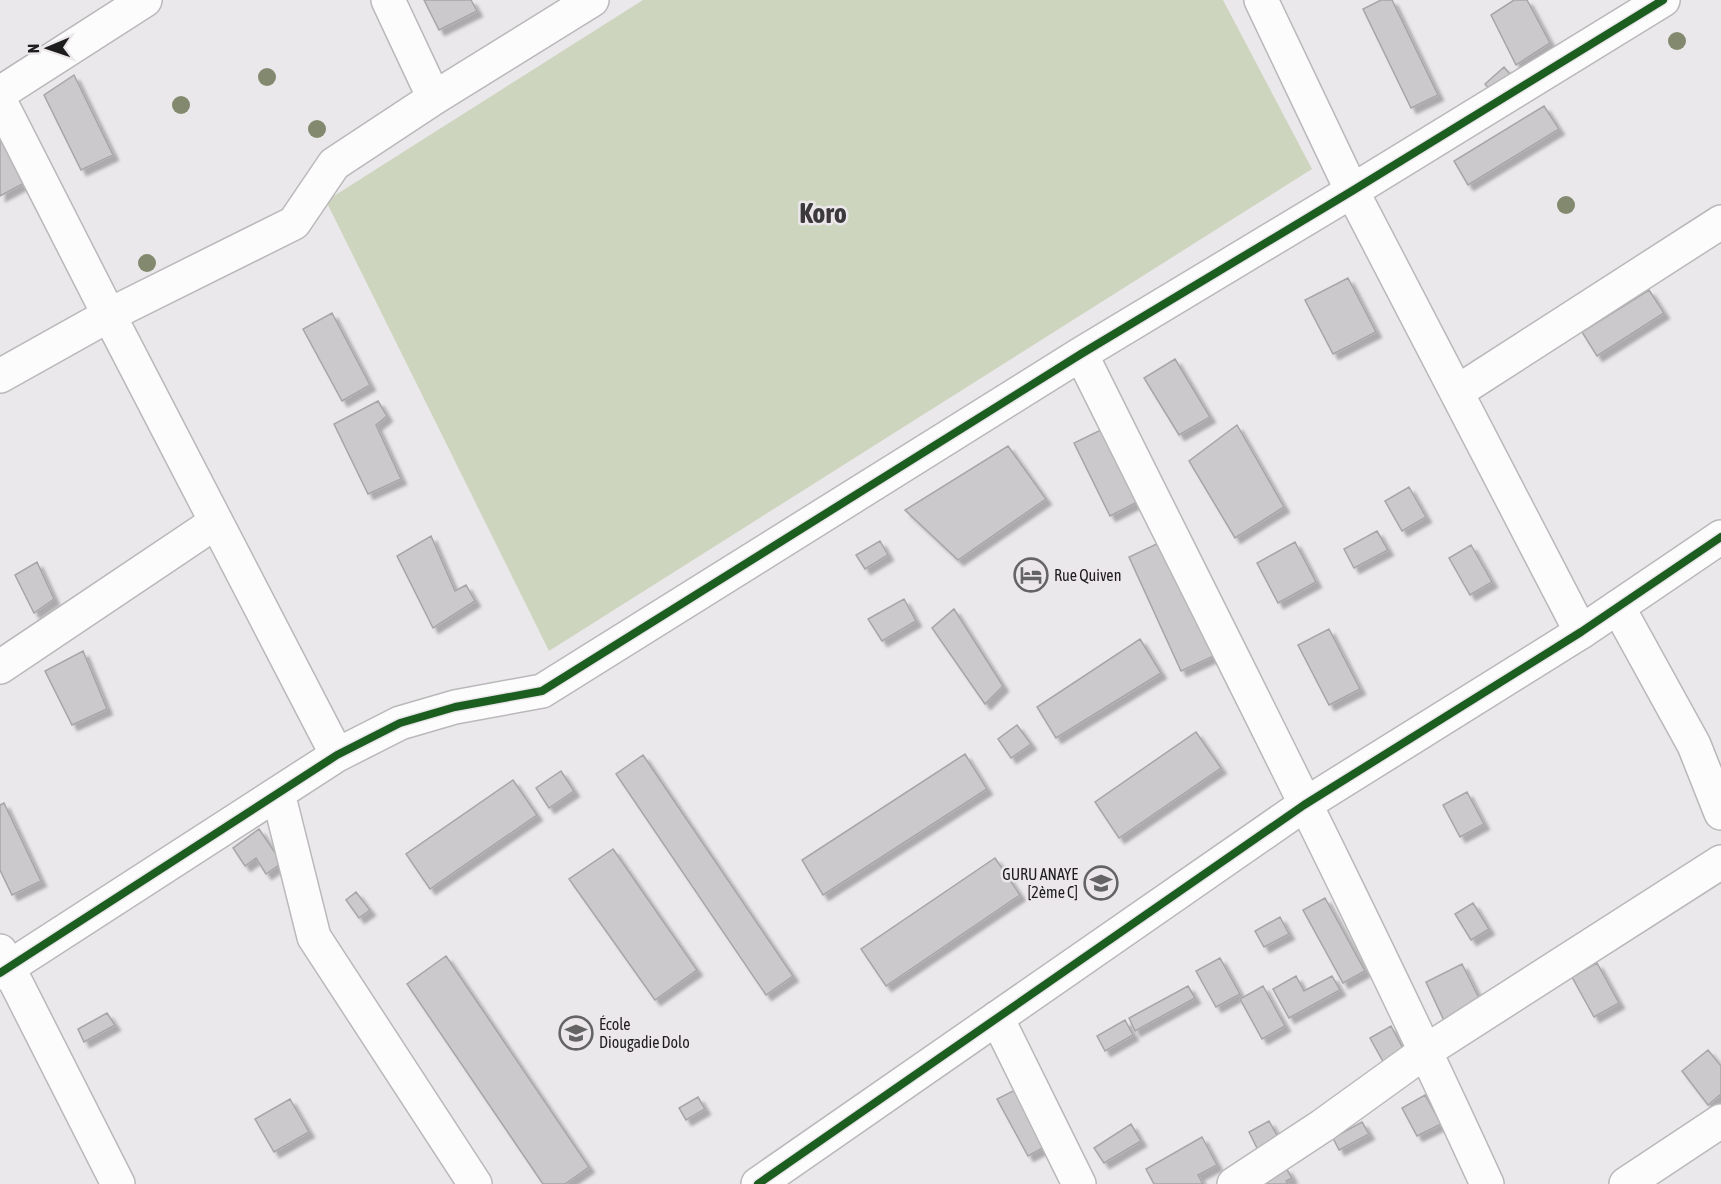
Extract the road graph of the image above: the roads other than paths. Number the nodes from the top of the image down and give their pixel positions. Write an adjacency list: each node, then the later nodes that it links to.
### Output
1 (145, 0): 6 (street)
2 (388, 0): 7 (street)
3 (592, 0): 7 (street)
4 (1261, 0): 9 (street)
5 (1663, 0): 9 (street)
6 (0, 93)
7 (434, 98): 11 (street)
8 (0, 101): 11 (street)
9 (1352, 191): 12 (street); 14 (street)
10 (1721, 222): 14 (street)
11 (109, 315): 13 (street); 15 (street)
12 (1081, 354): 20 (street); 22 (street)
13 (0, 376)
14 (1457, 392): 18 (street)
15 (216, 522): 19 (street); 20 (street)
16 (1721, 537): 17 (street)
17 (1618, 607): 18 (street); 23 (street)
18 (1581, 632): 22 (street)
19 (0, 667)
20 (337, 755): 21 (street)
21 (279, 793): 25 (street); 30 (street)
22 (1304, 804): 26 (street); 27 (street)
23 (1721, 813)
24 (1721, 862): 27 (street)
25 (3, 964): 29 (street)
26 (997, 1018): 31 (street); 32 (street)
27 (1426, 1051): 33 (street); 34 (street)
28 (1721, 1121): 35 (street)
29 (118, 1184)
30 (475, 1184)
31 (758, 1184)
32 (1079, 1184)
33 (1234, 1184)
34 (1487, 1184)
35 (1626, 1184)

